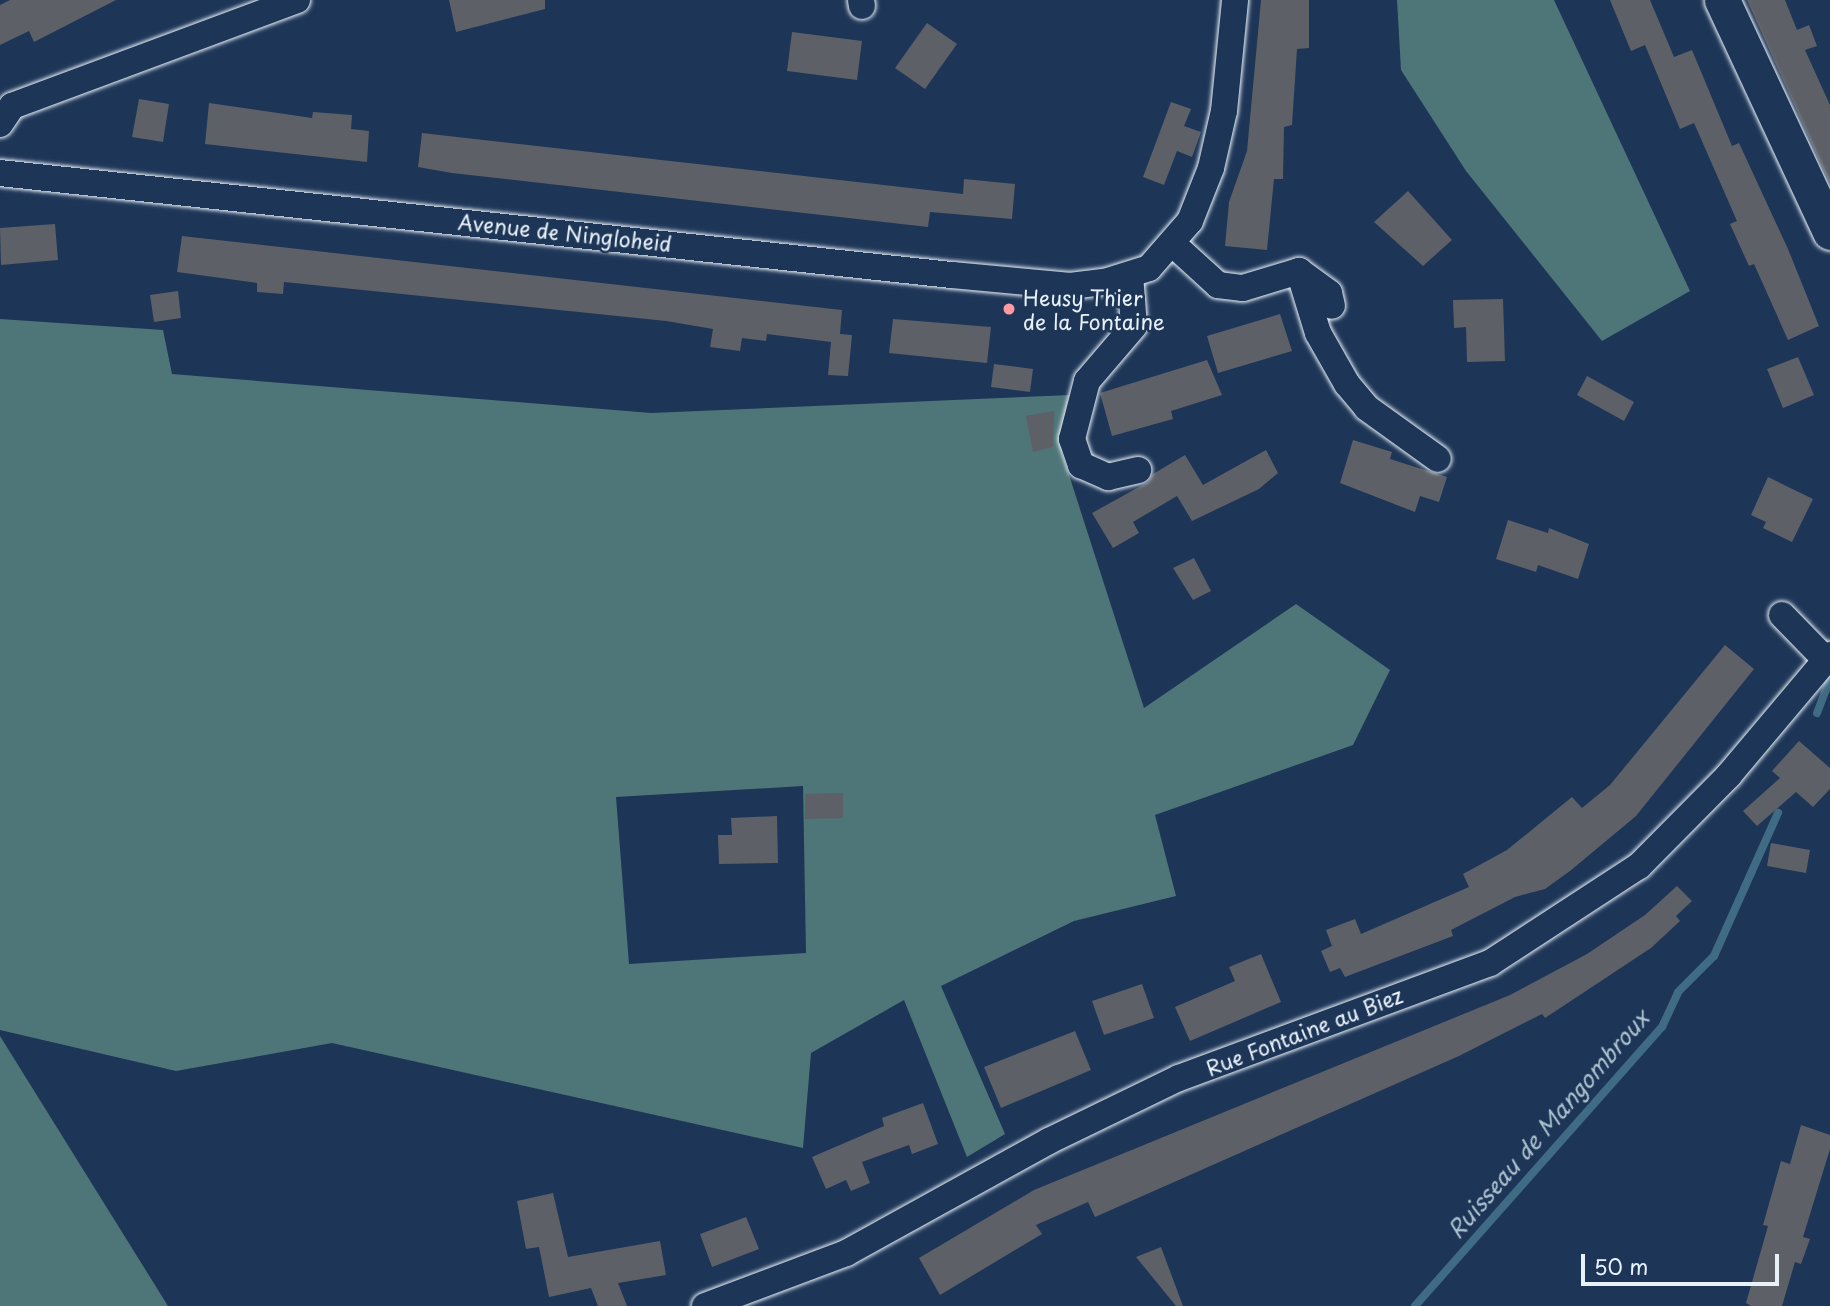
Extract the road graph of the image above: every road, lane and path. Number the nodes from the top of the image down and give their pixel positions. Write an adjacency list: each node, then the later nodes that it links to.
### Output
1 (297, 0): 4 (street)
2 (1235, 0): 7 (street)
3 (1721, 0): 6 (main road)
4 (0, 124)
5 (0, 173): 9 (street, Avenue de Ningloheid)
6 (1830, 232)
7 (1173, 244): 8 (street); 9 (street)
8 (1299, 271): 10 (street); 11 (street)
9 (1130, 275): 12 (street)
10 (1332, 306)
11 (1438, 459)
12 (1138, 470)
13 (1782, 615): 14 (street)
14 (1827, 657): 15 (street, Rue Fontaine au Biez)
15 (705, 1306)

